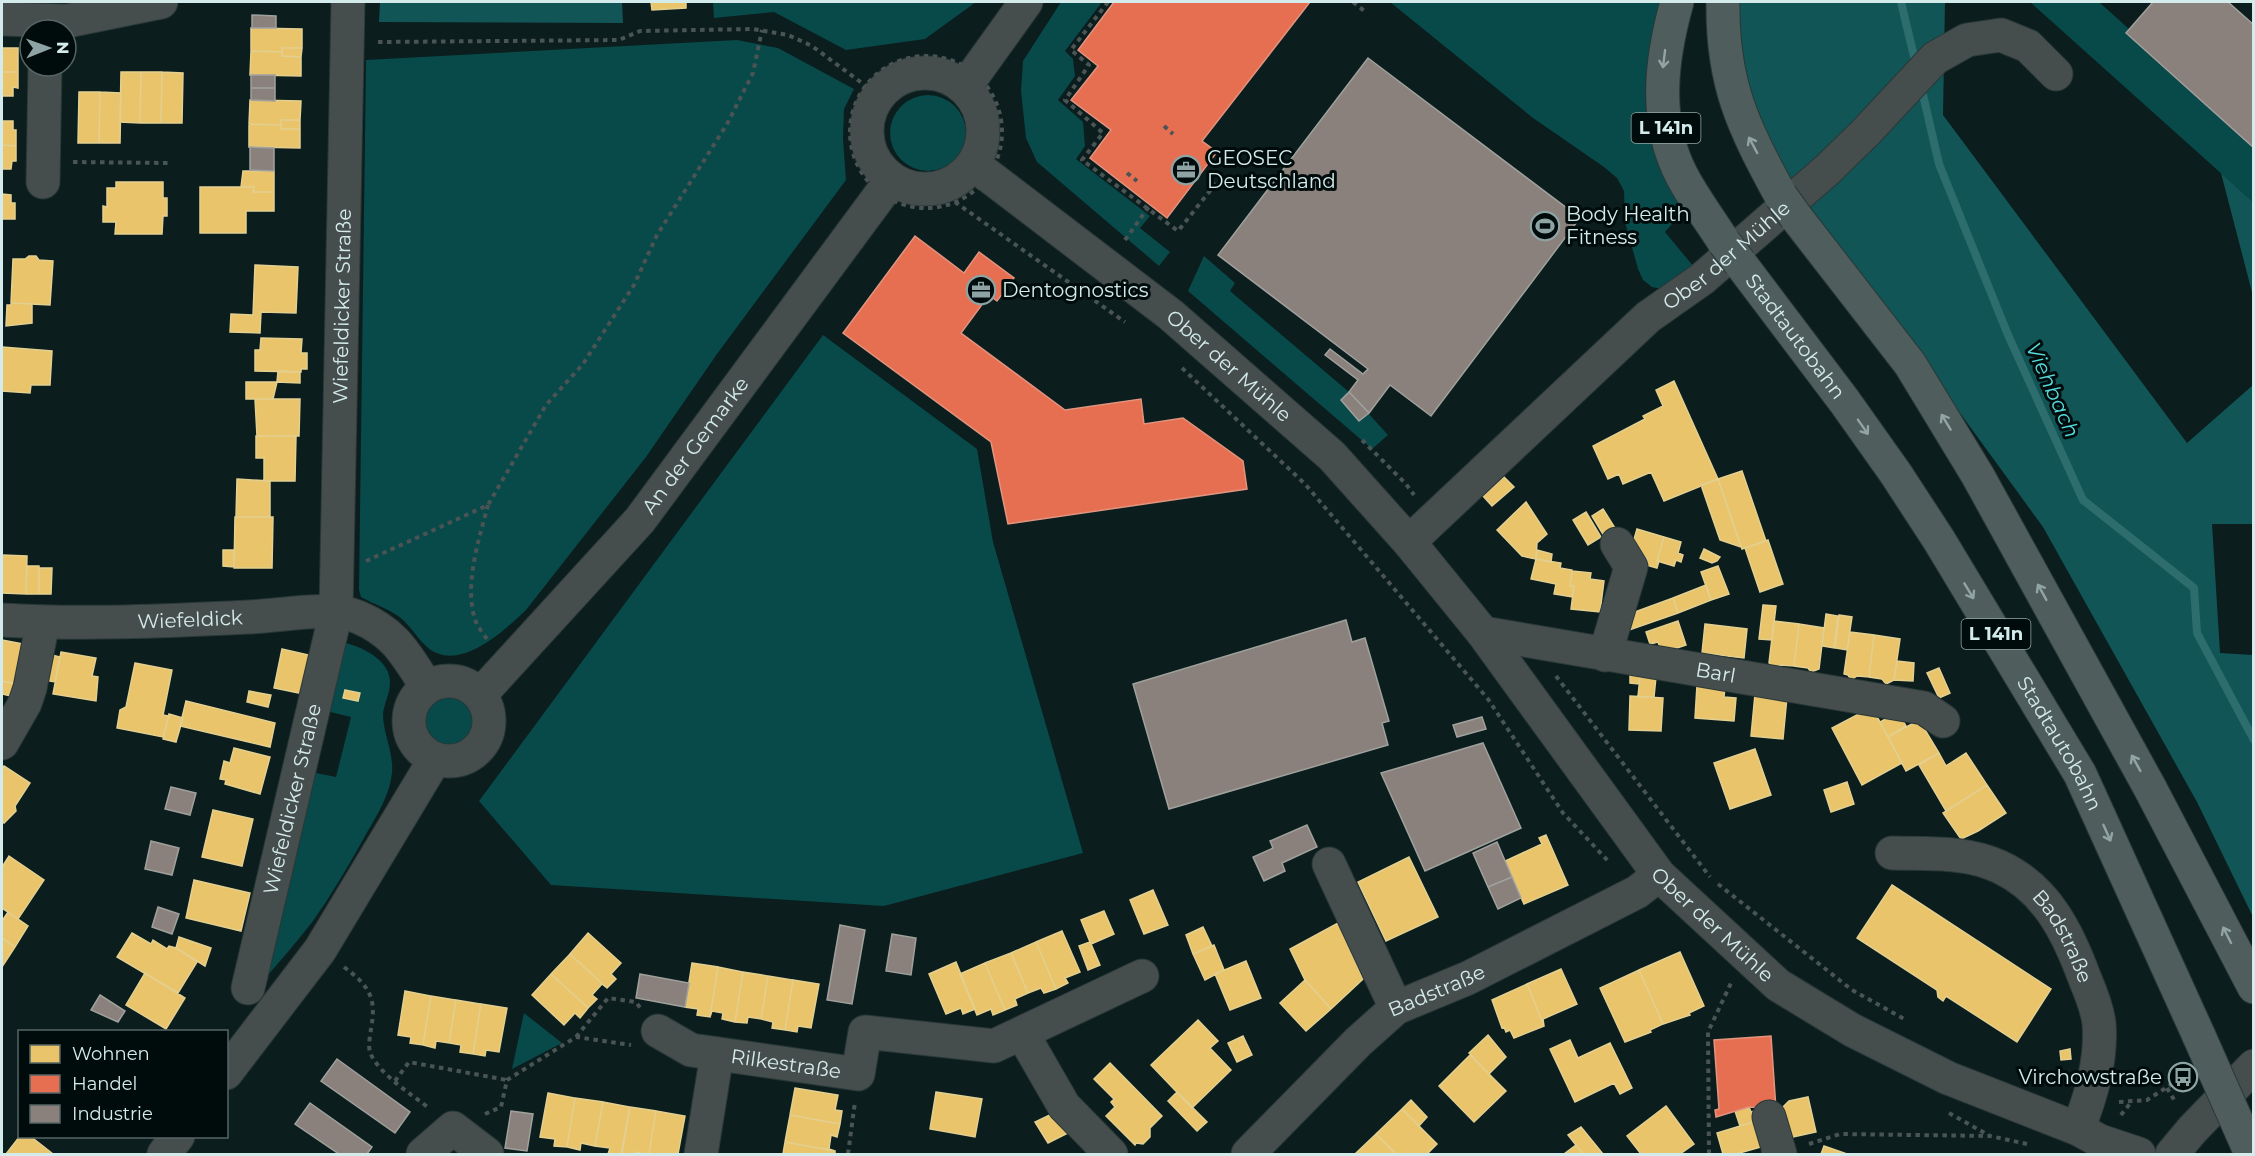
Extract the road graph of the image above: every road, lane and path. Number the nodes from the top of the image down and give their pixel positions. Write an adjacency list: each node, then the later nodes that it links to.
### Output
1 (161, 2): 10 (street)
2 (348, 2): 13 (street, Wiefeldicker Straße)
3 (1026, 2): 16 (street)
4 (1108, 2): 26 (path)
5 (1353, 2): 8 (path)
6 (1677, 2): 78 (highway, Stadtautobahn / L 141n, one-way to 78, bridge)
7 (1724, 2): 56 (highway, L 141n, one-way to 7)
8 (1367, 13)
9 (2, 19): 11 (street)
10 (78, 19)
11 (18, 22)
12 (762, 30): 13 (path); 17 (path); 33 (path)
13 (347, 42): 36 (street, Wiefeldicker Straße)
14 (2056, 74): 34 (street, Ober der Mühle)
15 (45, 78): 22 (street)
16 (970, 80): 17 (street); 17 (path); 21 (street); 21 (path)
17 (872, 90): 25 (street); 25 (path)
18 (1164, 126): 19 (path)
19 (1173, 134)
20 (168, 163): 22 (path)
21 (981, 170): 25 (street); 27 (path); 34 (street, Ober der Mühle)
22 (43, 171)
23 (1127, 172): 24 (path)
24 (1137, 181)
25 (887, 186): 27 (path); 44 (street, An der Gemarke)
26 (1236, 188)
27 (955, 202): 30 (path)
28 (1150, 205): 29 (path, bridge)
29 (1125, 240)
30 (1133, 327)
31 (1177, 364): 37 (path)
32 (1354, 434): 34 (path)
33 (488, 504): 36 (path); 44 (path)
34 (1421, 532): 41 (street, Ober der Mühle)
35 (1617, 544): 43 (street)
36 (337, 575): 38 (street, Wiefeldicker Straße)
37 (1408, 604)
38 (336, 612): 40 (street, Wiefeldick); 45 (street); 57 (street, Wiefeldicker Straße)
39 (2, 620): 40 (street, Wiefeldick)
40 (43, 622): 48 (street)
41 (1483, 633): 42 (street, Barl); 52 (street, Ober der Mühle)
42 (1530, 641): 43 (street, Barl); 59 (path)
43 (1605, 655): 47 (street, Barl)
44 (506, 667): 46 (street, An der Gemarke)
45 (427, 687): 46 (street); 49 (street)
46 (480, 695): 49 (street)
47 (1943, 721)
48 (2, 743)
49 (435, 759): 53 (street)
50 (1892, 854): 71 (street, Badstraße)
51 (1329, 864): 58 (street)
52 (1659, 875): 58 (street, Badstraße); 74 (street, Ober der Mühle)
53 (320, 950): 65 (street); 69 (path)
54 (1142, 976): 61 (street, Rilkestraße)
55 (1734, 976): 87 (path)
56 (2253, 987)
57 (248, 988)
58 (1396, 1008): 86 (street, Badstraße)
59 (1911, 1022)
60 (658, 1031): 62 (path); 62 (path); 63 (street, Rilkestraße)
61 (1022, 1033): 66 (street, Rilkestraße); 85 (street)
62 (576, 1037): 68 (path)
63 (717, 1054): 66 (street, Rilkestraße); 83 (street)
64 (2253, 1066): 89 (street)
65 (228, 1069)
66 (858, 1074): 84 (path)
67 (2183, 1077): 71 (path)
68 (507, 1080): 69 (path); 73 (path)
69 (395, 1081): 73 (path)
70 (2047, 1081): 71 (path)
71 (2091, 1096): 74 (street, Badstraße)
72 (1769, 1117): 79 (street)
73 (453, 1128): 81 (street); 82 (street)
74 (2078, 1129): 88 (street, Ober der Mühle)
75 (1840, 1134): 76 (path)
76 (1990, 1136)
77 (177, 1138): 80 (street)
78 (2250, 1152)
79 (1779, 1154)
80 (164, 1155)
81 (423, 1155)
82 (487, 1155)
83 (701, 1155)
84 (848, 1155)
85 (1111, 1155)
86 (1248, 1155)
87 (1710, 1155)
88 (2139, 1155)
89 (2172, 1155)

